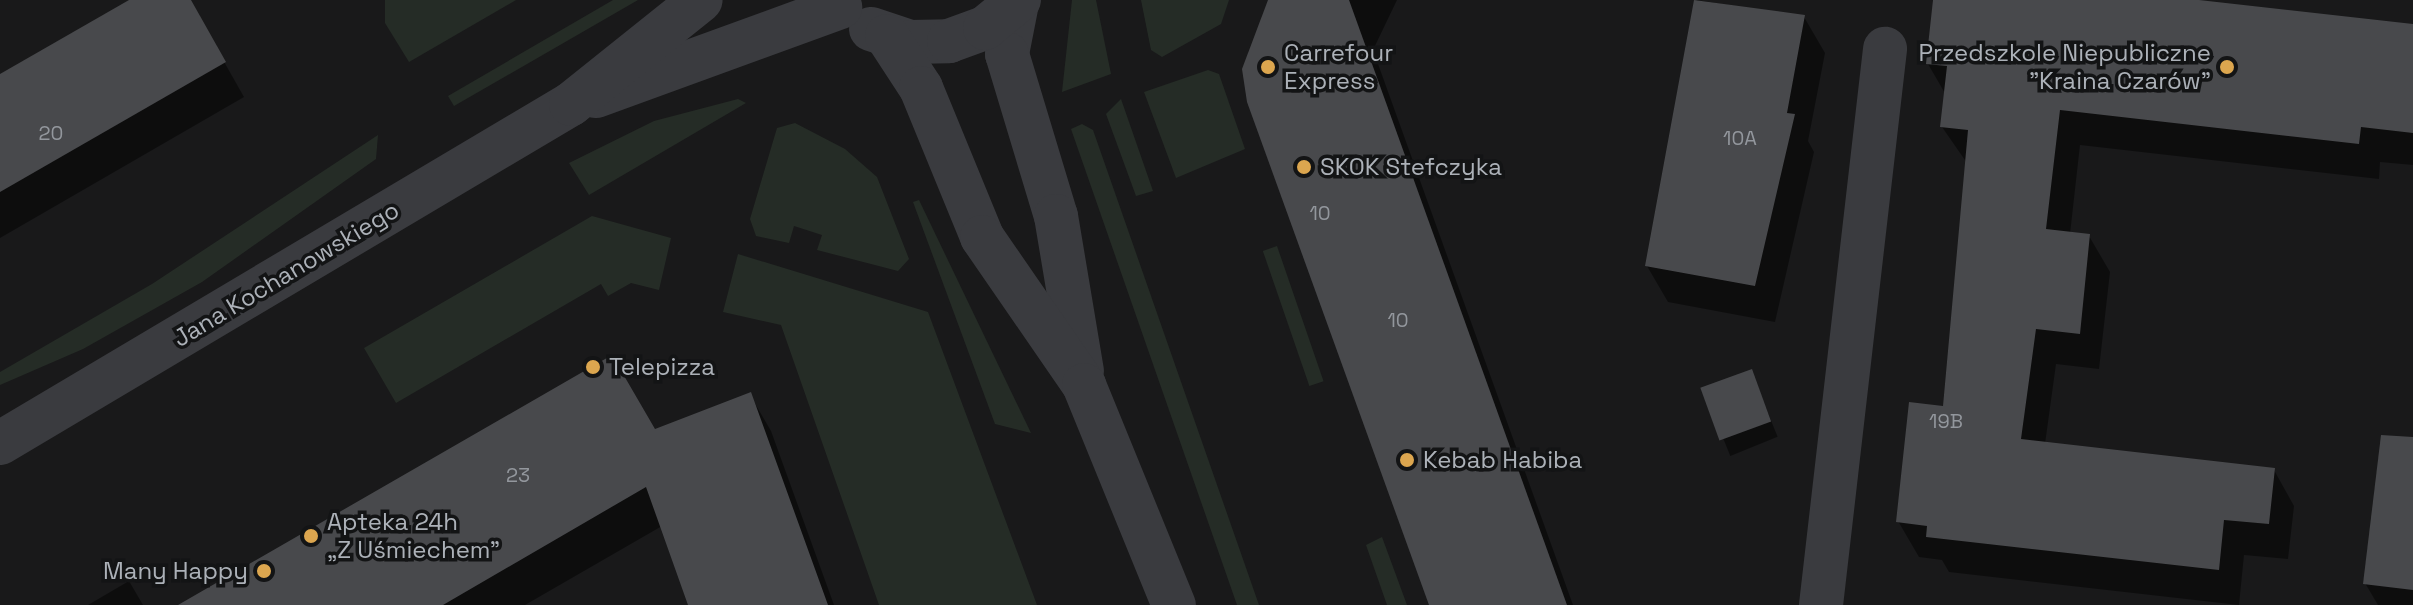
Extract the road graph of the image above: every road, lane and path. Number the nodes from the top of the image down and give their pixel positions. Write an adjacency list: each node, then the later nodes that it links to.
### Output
1 (701, 0): 6 (street, Jana Kochanowskiego)
2 (1018, 1): 4 (street); 7 (street)
3 (838, 3): 4 (street); 6 (street, Jana Kochanowskiego)
4 (887, 36): 7 (street)
5 (1885, 49): 10 (street)
6 (571, 104): 8 (street, Jana Kochanowskiego)
7 (1084, 385): 9 (street)
8 (0, 443)
9 (1174, 605)
10 (1821, 605)

